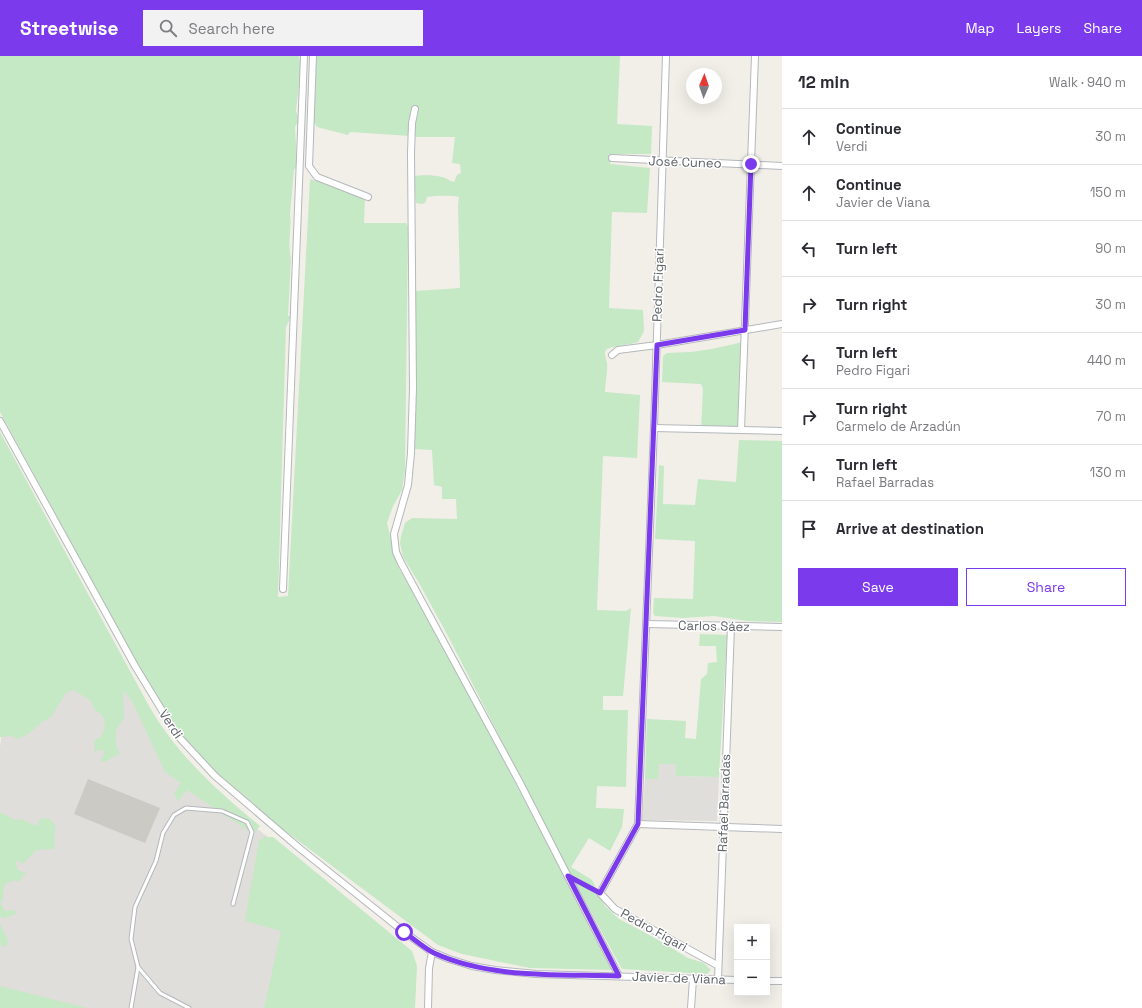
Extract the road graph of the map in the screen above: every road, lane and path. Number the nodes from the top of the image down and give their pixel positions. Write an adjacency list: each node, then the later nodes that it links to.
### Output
1 (304, 56): 19 (street)
2 (313, 56): 10 (street)
3 (666, 56): 7 (street, Pedro Figari)
4 (755, 56): 8 (street)
5 (415, 109): 26 (street)
6 (612, 158): 7 (street, José Cuneo)
7 (662, 161): 8 (street, José Cuneo); 13 (street, Pedro Figari)
8 (751, 164): 9 (street, José Cuneo); 12 (street)
9 (782, 166)
10 (368, 197)
11 (782, 324): 12 (street)
12 (745, 330): 13 (street); 17 (street)
13 (657, 345): 14 (street); 16 (street, Pedro Figari)
14 (612, 355)
15 (0, 421): 29 (street, Verdi)
16 (654, 428): 17 (street); 20 (street, Pedro Figari)
17 (741, 430): 18 (street)
18 (782, 431)
19 (283, 589)
20 (646, 624): 21 (street, Carlos Sáez); 23 (street, Pedro Figari)
21 (730, 626): 22 (street, Carlos Sáez); 24 (street, Rafael Barradas)
22 (782, 627)
23 (638, 824): 24 (street); 27 (street, Pedro Figari)
24 (723, 827): 25 (street); 30 (street, Rafael Barradas)
25 (782, 829)
26 (568, 876): 27 (path); 32 (street)
27 (600, 893): 30 (street, Pedro Figari)
28 (233, 904): 31 (lane)
29 (432, 952): 32 (street, Javier de Viana); 40 (street)
30 (717, 966): 34 (street, Rafael Barradas)
31 (138, 967): 38 (lane); 39 (lane)
32 (619, 976): 33 (street, Javier de Viana)
33 (692, 979): 34 (street, Javier de Viana); 41 (street)
34 (718, 980): 35 (street, Javier de Viana)
35 (734, 980)
36 (770, 981): 37 (street)
37 (782, 982)
38 (131, 1008)
39 (189, 1008)
40 (428, 1008)
41 (691, 1008)

